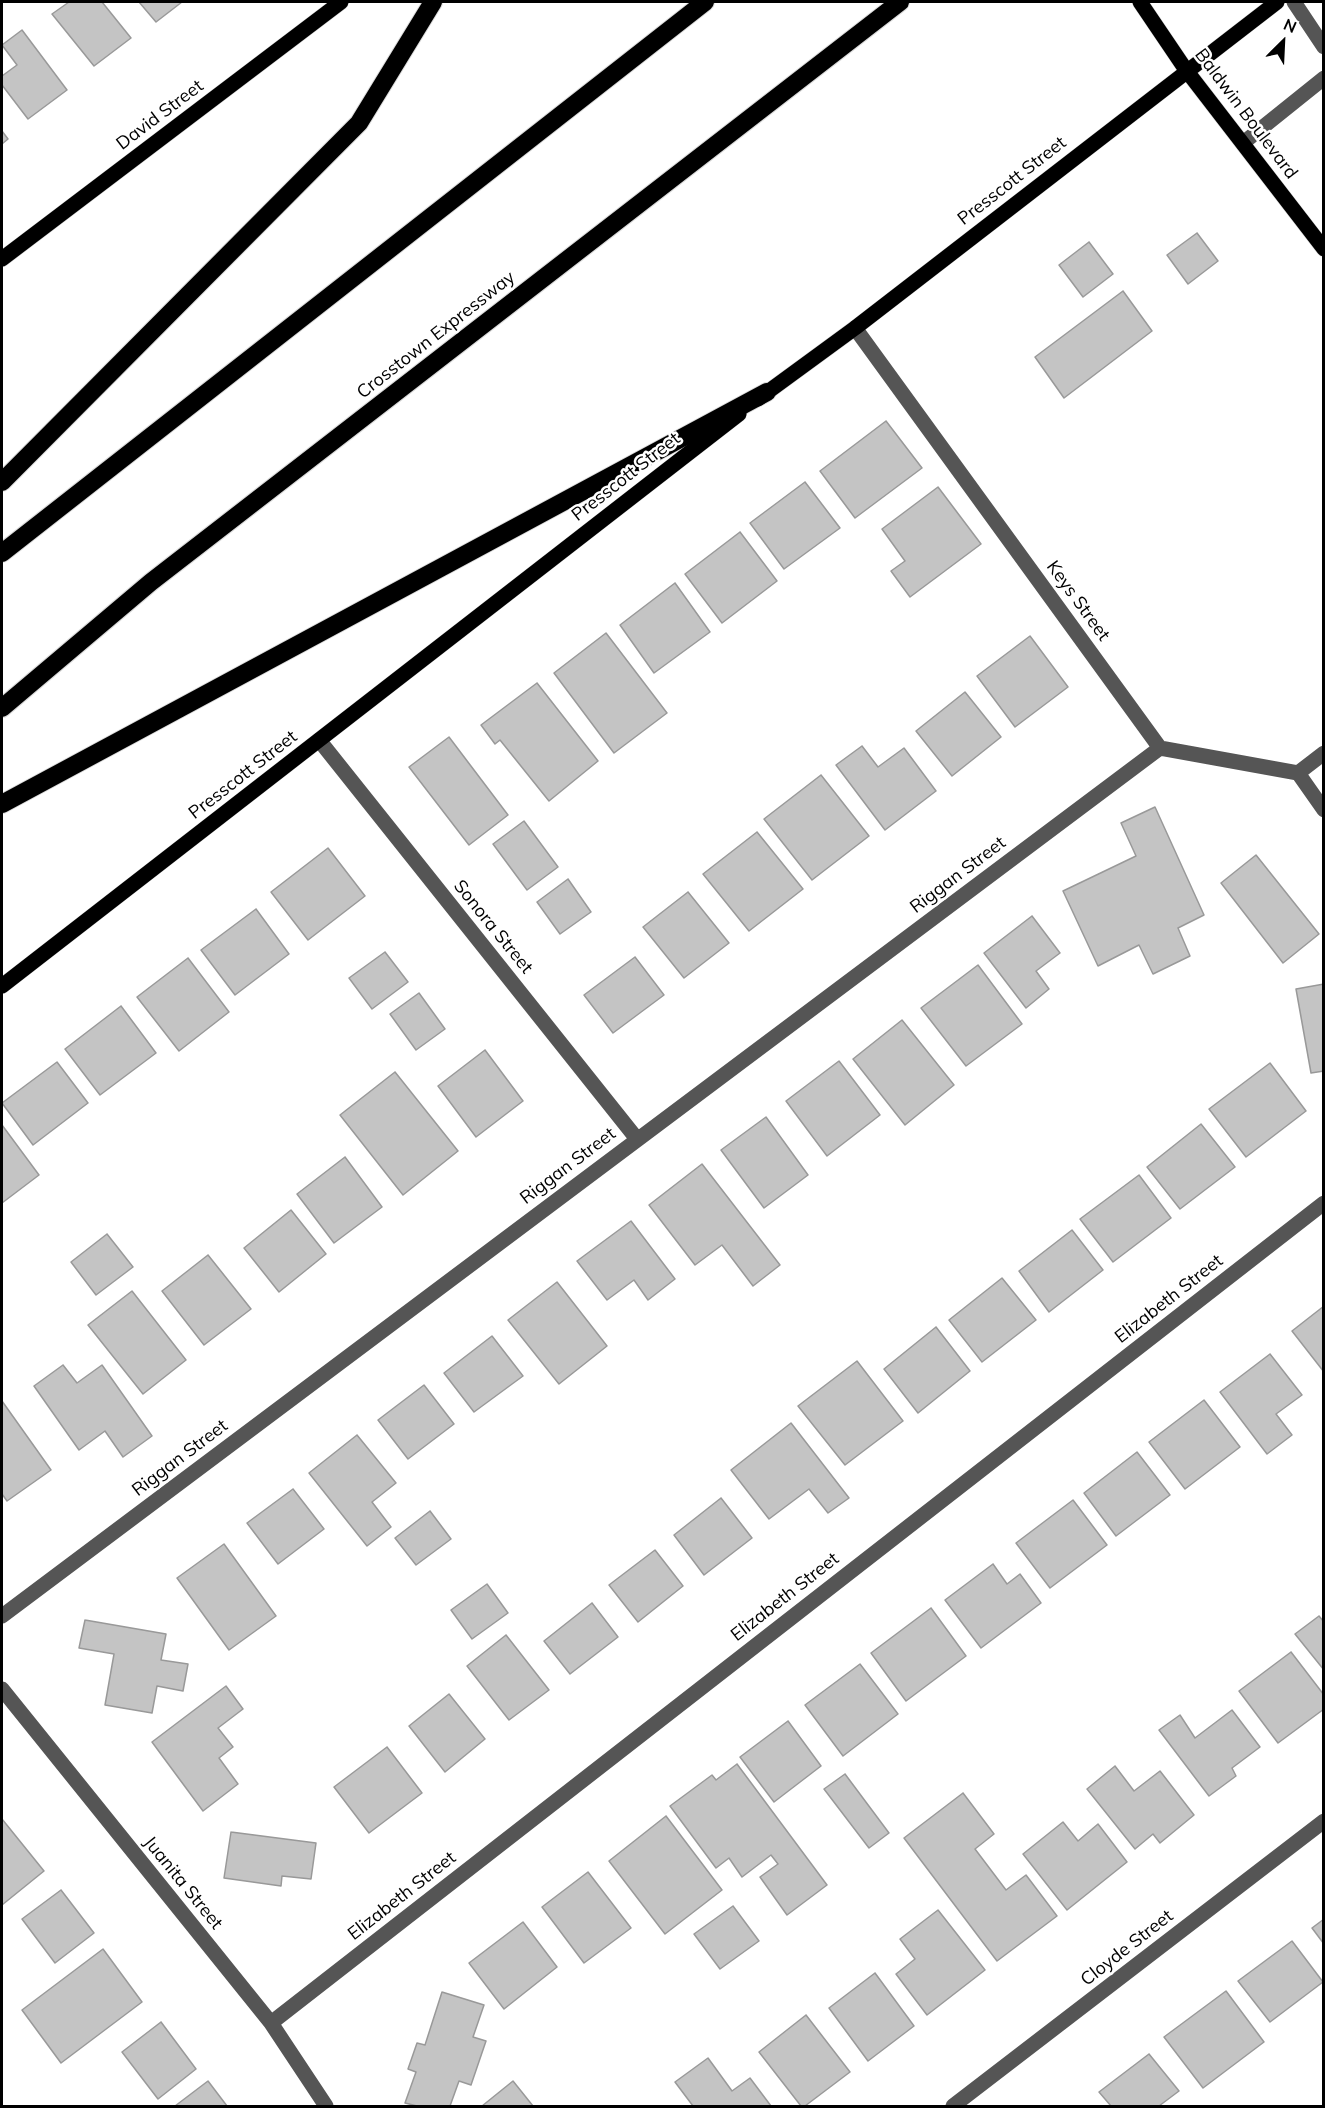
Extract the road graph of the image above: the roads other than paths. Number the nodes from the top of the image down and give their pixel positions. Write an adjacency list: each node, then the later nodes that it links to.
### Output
1 (341, 2): 13 (main road, David Street)
2 (434, 2): 16 (highway)
3 (705, 2): 17 (highway)
4 (900, 2): 18 (highway, Crosstown Expressway)
5 (1140, 2): 9 (main road, Baldwin Boulevard)
6 (1277, 2): 9 (main road, Presscott Street)
7 (1294, 2): 8 (street)
8 (1323, 46)
9 (1186, 70): 11 (main road, Baldwin Boulevard); 14 (main road, Presscott Street)
10 (1323, 78): 11 (street)
11 (1242, 143): 12 (main road, Baldwin Boulevard)
12 (1323, 249)
13 (2, 259)
14 (855, 328): 15 (main road, Presscott Street); 20 (street, Keys Street)
15 (767, 392): 19 (main road, Presscott Street); 23 (highway)
16 (2, 482)
17 (2, 553)
18 (2, 708)
19 (320, 741): 25 (main road, Presscott Street); 26 (street, Sonora Street)
20 (1160, 748): 22 (street); 26 (street, Riggan Street)
21 (1323, 753): 22 (street)
22 (1298, 773): 24 (street)
23 (2, 804)
24 (1323, 810)
25 (2, 986)
26 (637, 1139): 28 (street, Riggan Street)
27 (1323, 1203): 31 (street, Elizabeth Street)
28 (2, 1616)
29 (2, 1689): 31 (street, Juanita Street)
30 (1323, 1821): 33 (street, Cloyde Street)
31 (271, 2023): 32 (street, Juanita Street)
32 (326, 2106)
33 (953, 2106)

